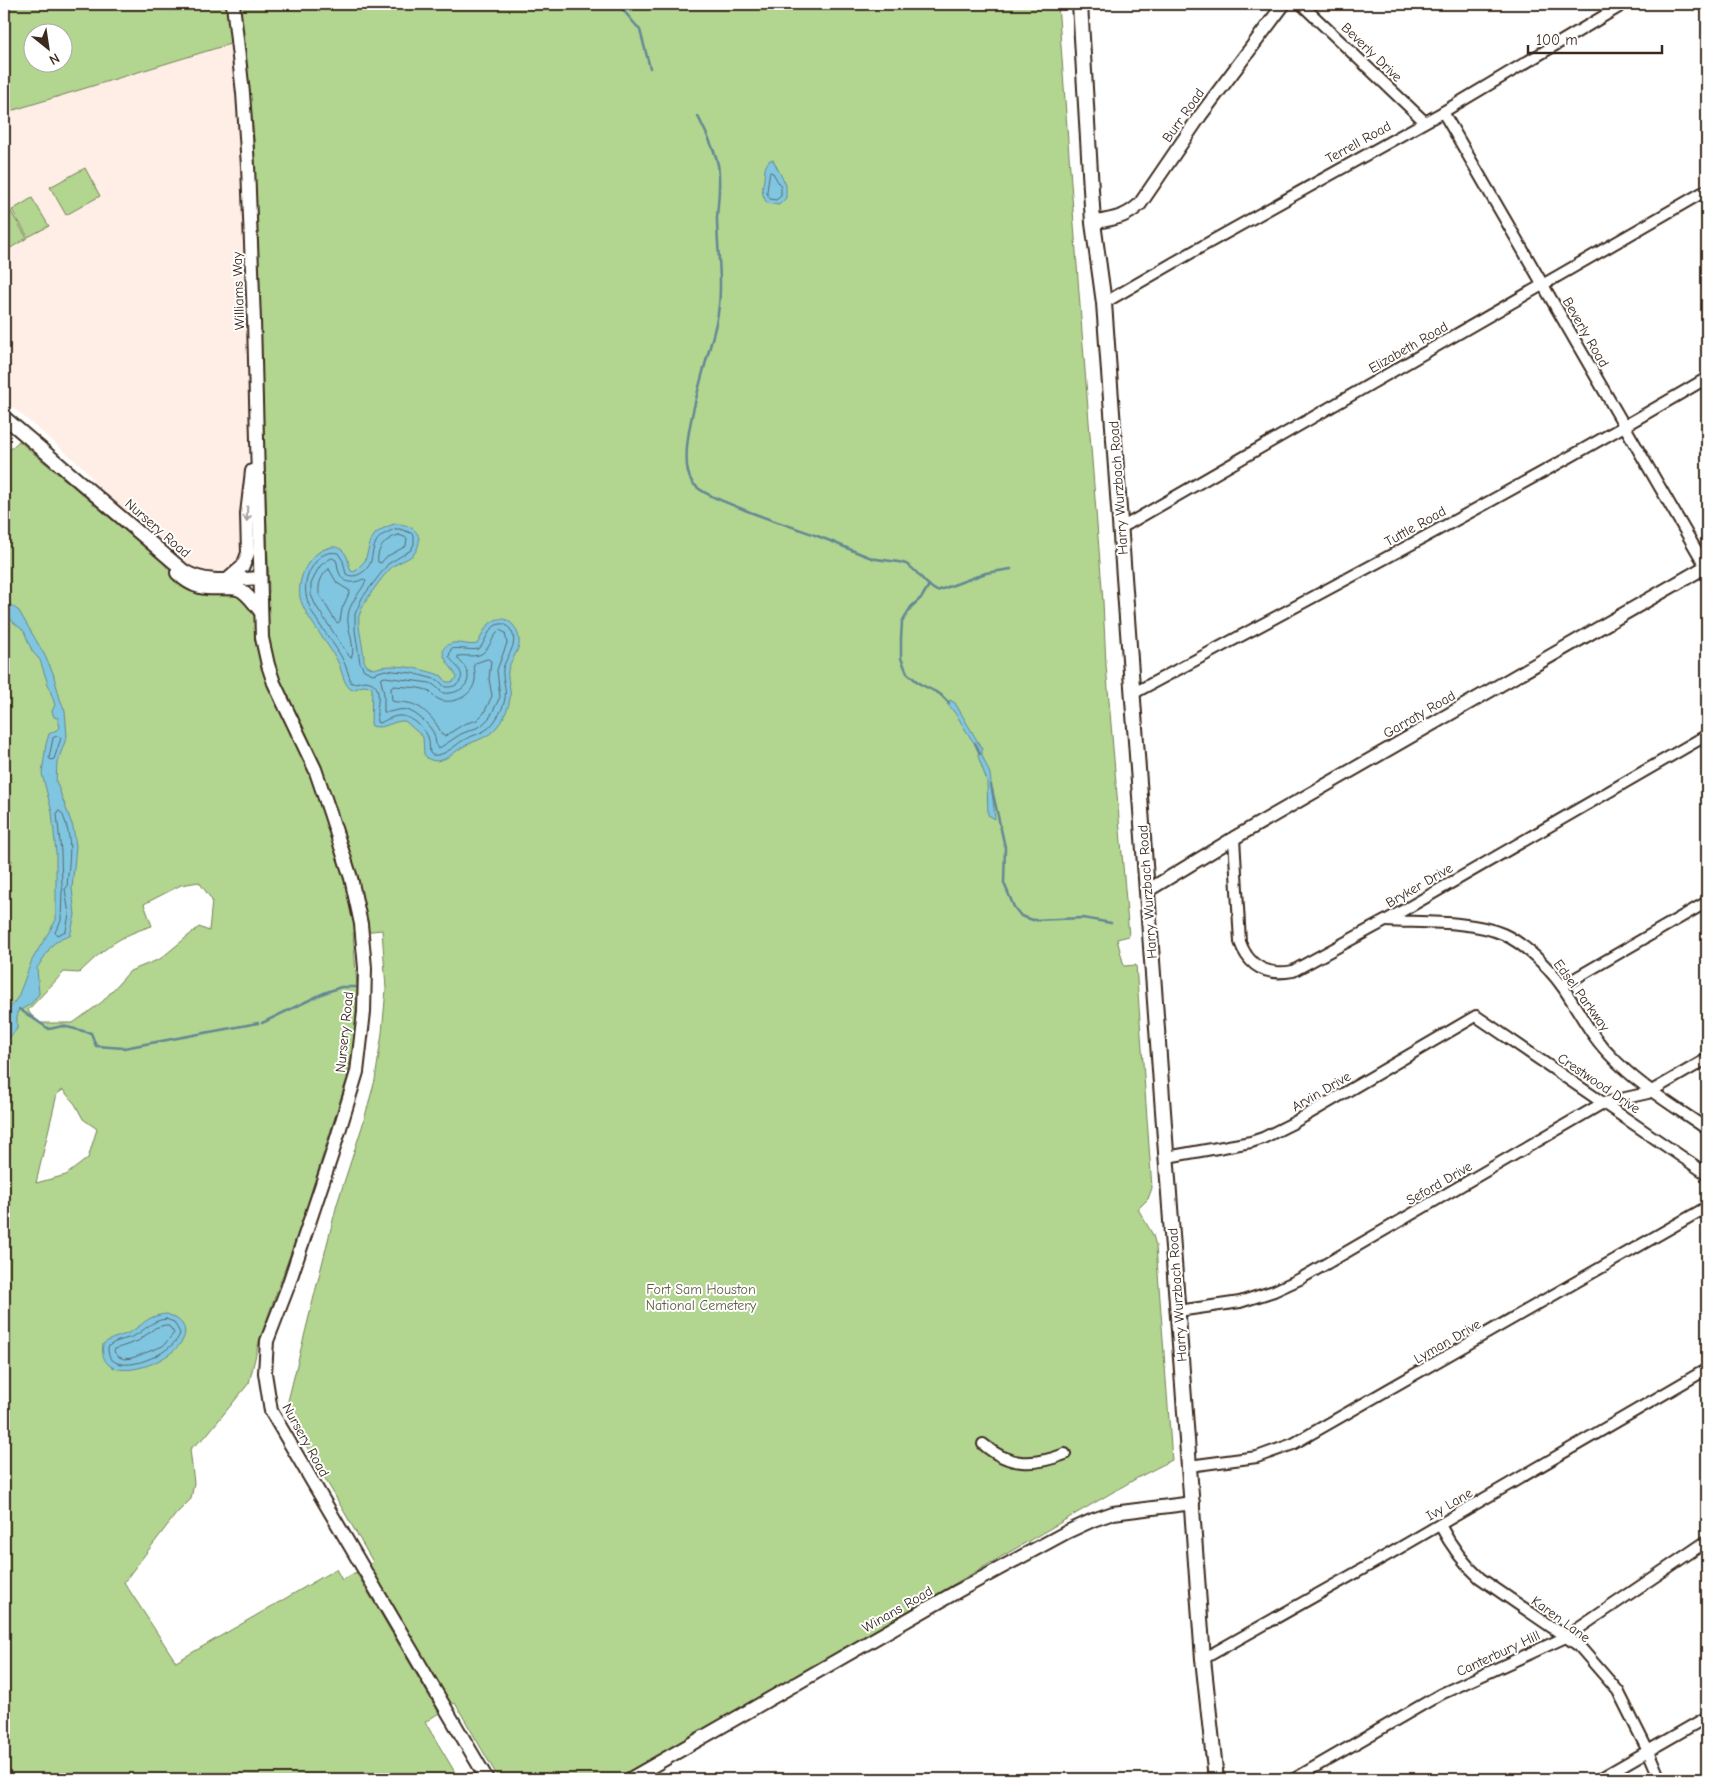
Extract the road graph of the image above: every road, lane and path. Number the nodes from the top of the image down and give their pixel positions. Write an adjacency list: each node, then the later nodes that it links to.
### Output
1 (232, 4): 15 (street, Williams Way)
2 (1080, 4): 9 (main road, Harry Wurzbach Road)
3 (1284, 4): 9 (street, Burr Road)
4 (1301, 4): 7 (street, Beverly Drive)
5 (1624, 4): 6 (street, Terrell Road)
6 (1443, 112): 7 (street, Terrell Road); 10 (street, Beverly Road)
7 (1424, 121): 11 (street, Terrell Road)
8 (1707, 190): 10 (street, Elizabeth Road)
9 (1093, 223): 11 (main road, Harry Wurzbach Road)
10 (1542, 286): 14 (street, Beverly Road); 16 (street, Elizabeth Road)
11 (1104, 303): 16 (main road, Harry Wurzbach Road)
12 (1707, 378): 14 (street, Tuttle Road)
13 (4, 417): 17 (street, Nursery Road)
14 (1625, 427): 18 (street, Beverly Road); 22 (street, Tuttle Road)
15 (257, 449): 19 (street, Williams Way); 20 (street, one-way to 20)
16 (1121, 528): 22 (main road, Harry Wurzbach Road)
17 (168, 559): 20 (street, Nursery Road); 21 (street)
18 (1706, 566): 24 (street, Garraty Road)
19 (260, 578): 20 (street, Nursery Road); 21 (street, Nursery Road)
20 (227, 580)
21 (260, 611): 49 (street, Nursery Road)
22 (1134, 693): 25 (main road, Harry Wurzbach Road)
23 (1707, 735): 27 (street, Bryker Drive)
24 (1234, 838): 25 (street, Garraty Road); 27 (street, Bryker Drive)
25 (1147, 891): 34 (main road, Harry Wurzbach Road)
26 (1707, 902): 28 (street)
27 (1384, 921): 28 (street, Edsel Parkway)
28 (1562, 986): 31 (street, Edsel Parkway)
29 (1476, 1016): 32 (street, Crestwood Drive); 34 (street, Arvin Drive)
30 (1707, 1059): 31 (street, Seford Drive)
31 (1652, 1090): 32 (street, Seford Drive); 33 (street, Edsel Parkway)
32 (1603, 1103): 35 (street, Crestwood Drive); 37 (street, Seford Drive)
33 (1707, 1129)
34 (1167, 1157): 37 (main road, Harry Wurzbach Road)
35 (1707, 1174)
36 (1707, 1207): 41 (street, Lyman Drive)
37 (1178, 1311): 41 (main road, Harry Wurzbach Road)
38 (1707, 1370): 43 (street, Ivy Lane)
39 (983, 1444): 40 (street)
40 (1065, 1454)
41 (1189, 1466): 42 (main road, Harry Wurzbach Road)
42 (1193, 1503): 46 (main road, Harry Wurzbach Road); 50 (street, Winans Road)
43 (1440, 1525): 45 (street, Karen Lane); 46 (street, Ivy Lane)
44 (1707, 1541): 45 (street, Canterbury Hill)
45 (1566, 1637): 48 (street, Karen Lane); 52 (street, Canterbury Hill)
46 (1203, 1659): 51 (main road, Harry Wurzbach Road)
47 (1707, 1717): 48 (street)
48 (1648, 1750): 53 (street); 54 (street, Karen Lane)
49 (487, 1779)
50 (630, 1779)
51 (1216, 1779)
52 (1294, 1779)
53 (1599, 1779)
54 (1660, 1779)

